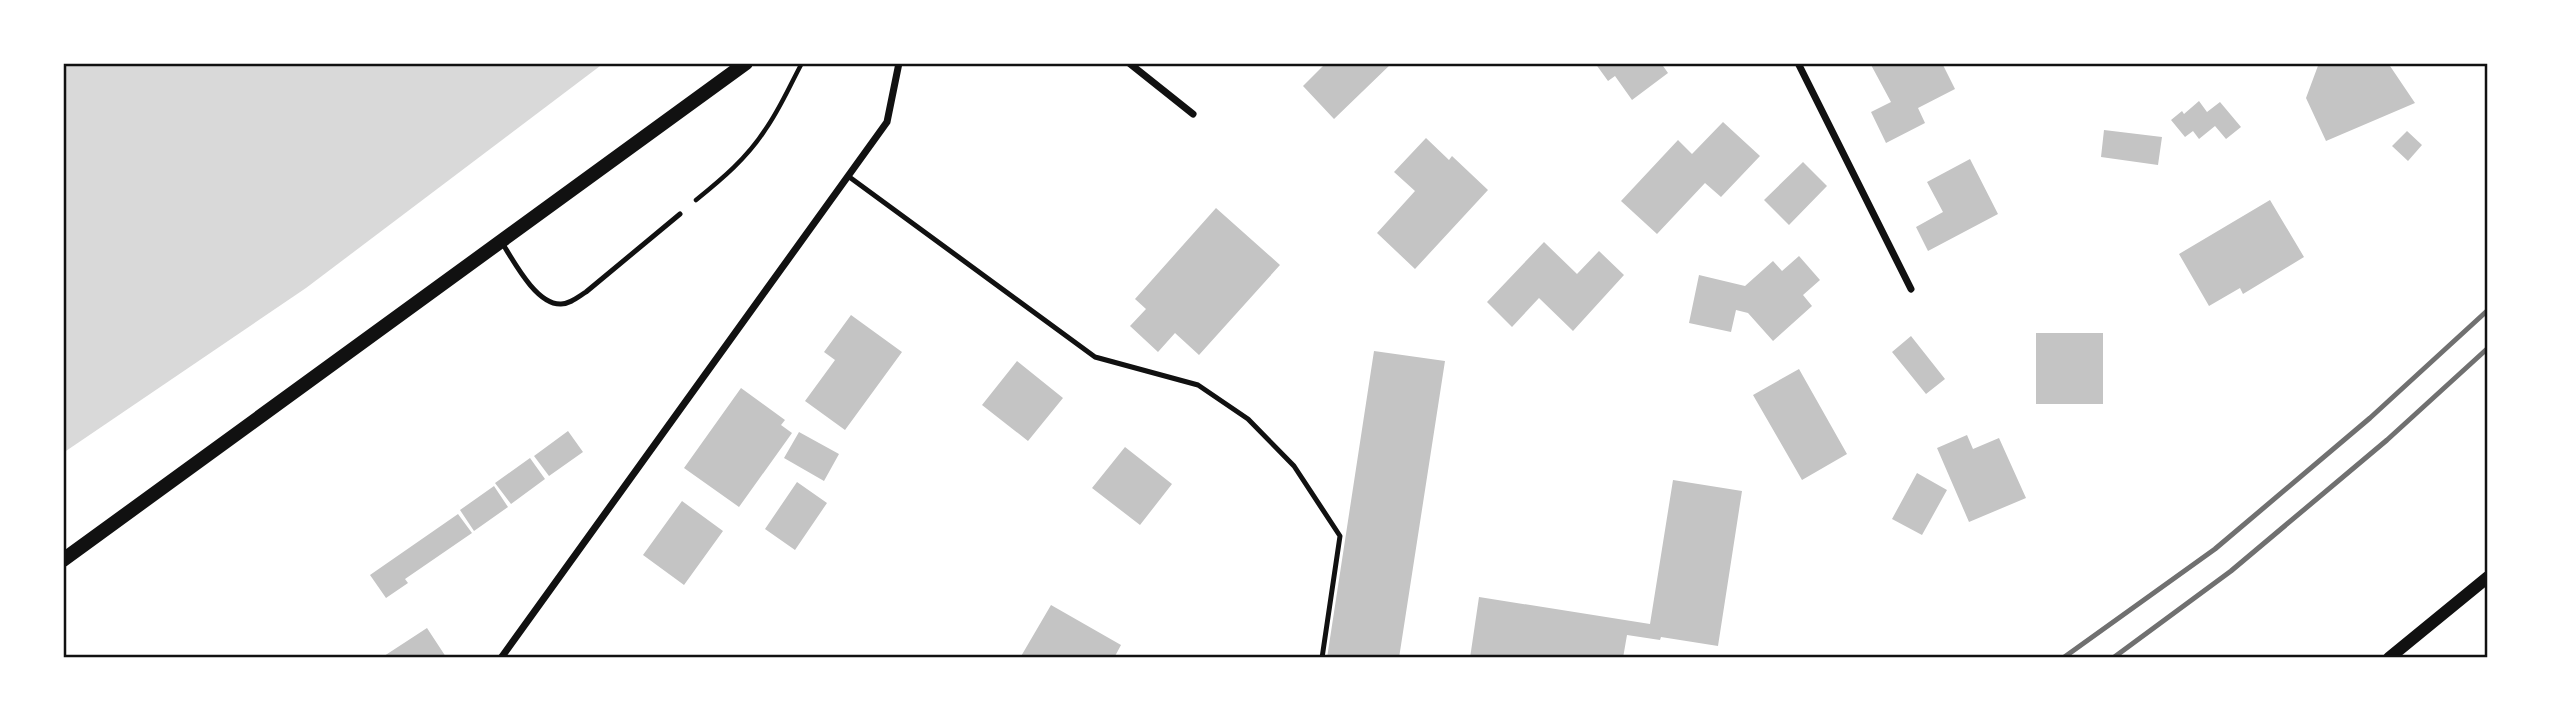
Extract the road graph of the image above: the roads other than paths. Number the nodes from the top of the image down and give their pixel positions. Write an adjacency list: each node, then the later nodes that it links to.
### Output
1 (746, 63): 8 (main road)
2 (899, 63): 6 (street)
3 (1129, 63): 5 (street)
4 (1798, 63): 9 (street)
5 (1193, 114)
6 (848, 176): 12 (street); 13 (lane)
7 (680, 214): 8 (lane)
8 (501, 242): 10 (main road)
9 (1911, 289)
10 (63, 561)
11 (2488, 577): 14 (street)
12 (501, 658)
13 (1322, 658)
14 (2389, 658)

